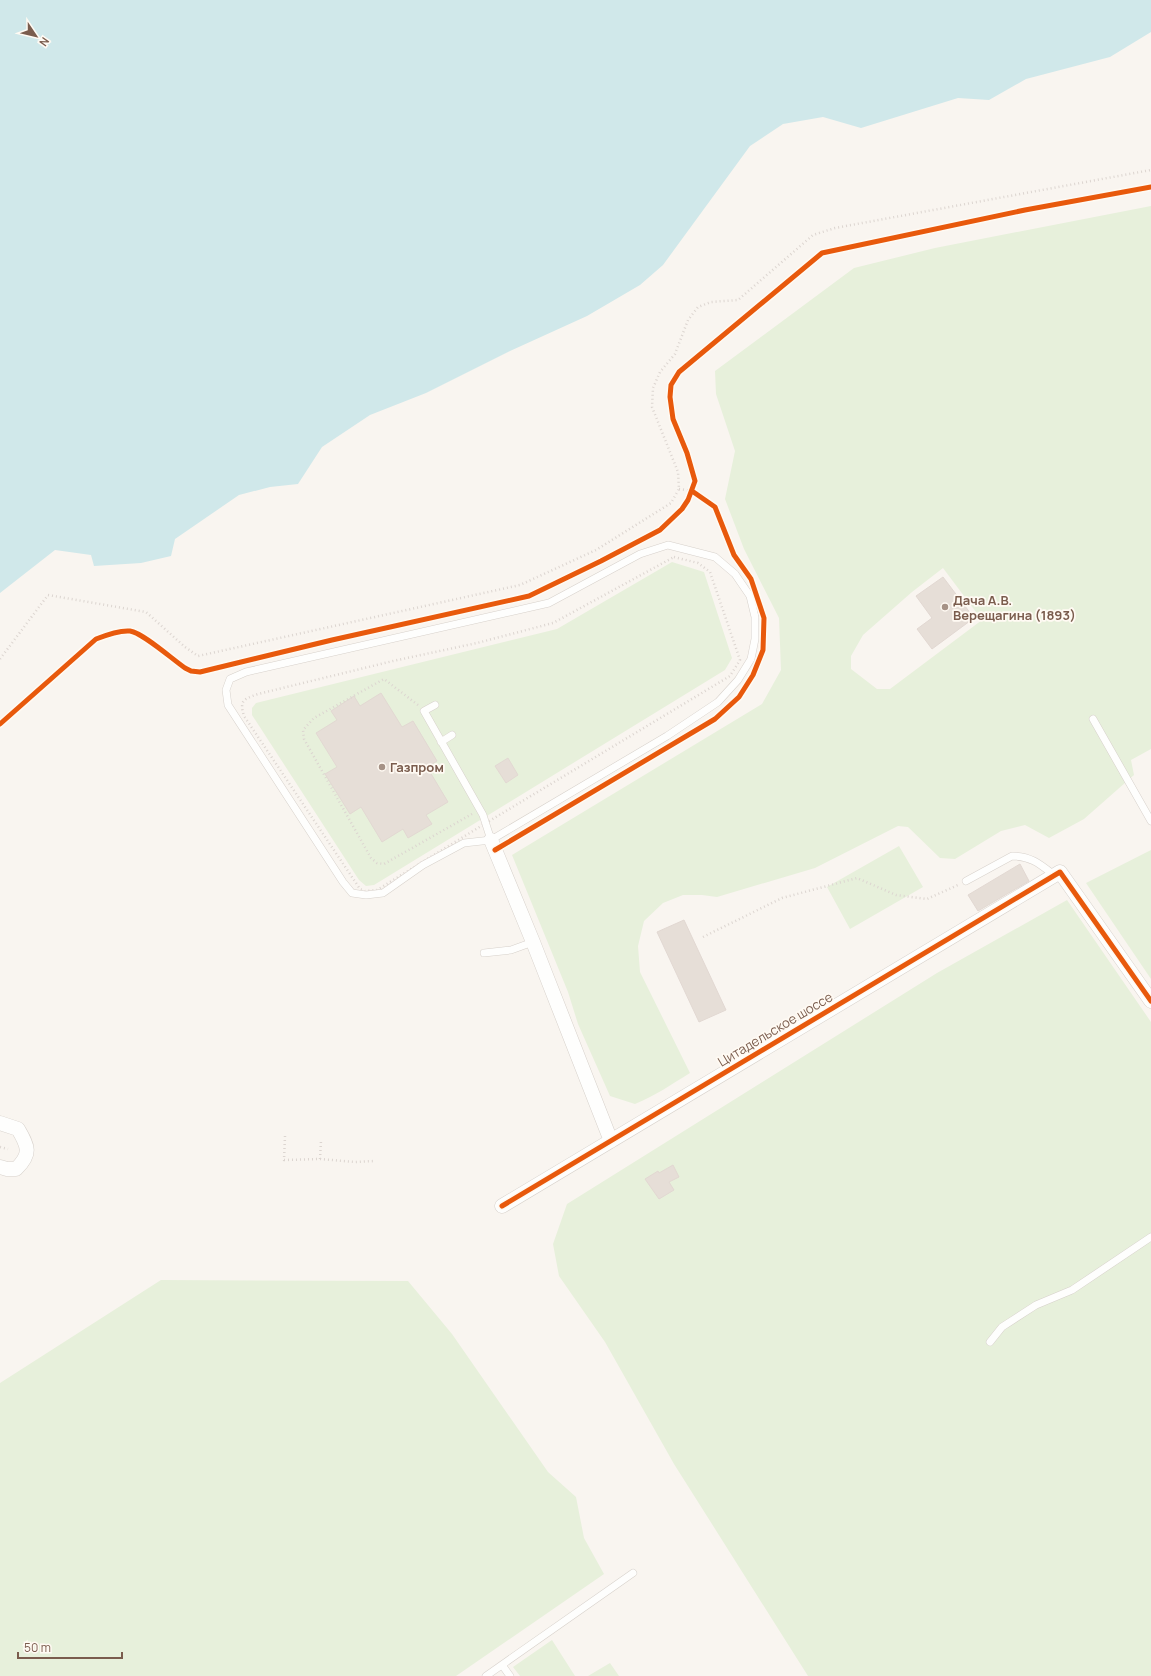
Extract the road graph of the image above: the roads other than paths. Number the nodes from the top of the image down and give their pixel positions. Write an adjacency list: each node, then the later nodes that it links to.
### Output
1 (434, 705): 4 (lane)
2 (1093, 719): 5 (lane)
3 (452, 735): 4 (lane)
4 (441, 742): 6 (lane)
5 (1151, 821)
6 (491, 840): 6 (lane); 9 (street)
7 (1057, 874): 8 (lane); 11 (street); 13 (street, Цитадельское шоссе)
8 (966, 881)
9 (533, 942): 10 (lane); 13 (street)
10 (484, 953)
11 (1151, 1001)
12 (0, 1123): 14 (street)
13 (611, 1141): 15 (street, Цитадельское шоссе)
14 (0, 1167)
15 (502, 1206)
16 (1151, 1237): 17 (lane)
17 (990, 1342)
18 (633, 1573): 19 (lane)
19 (502, 1665): 20 (lane); 21 (lane)
20 (486, 1676)
21 (510, 1676)

